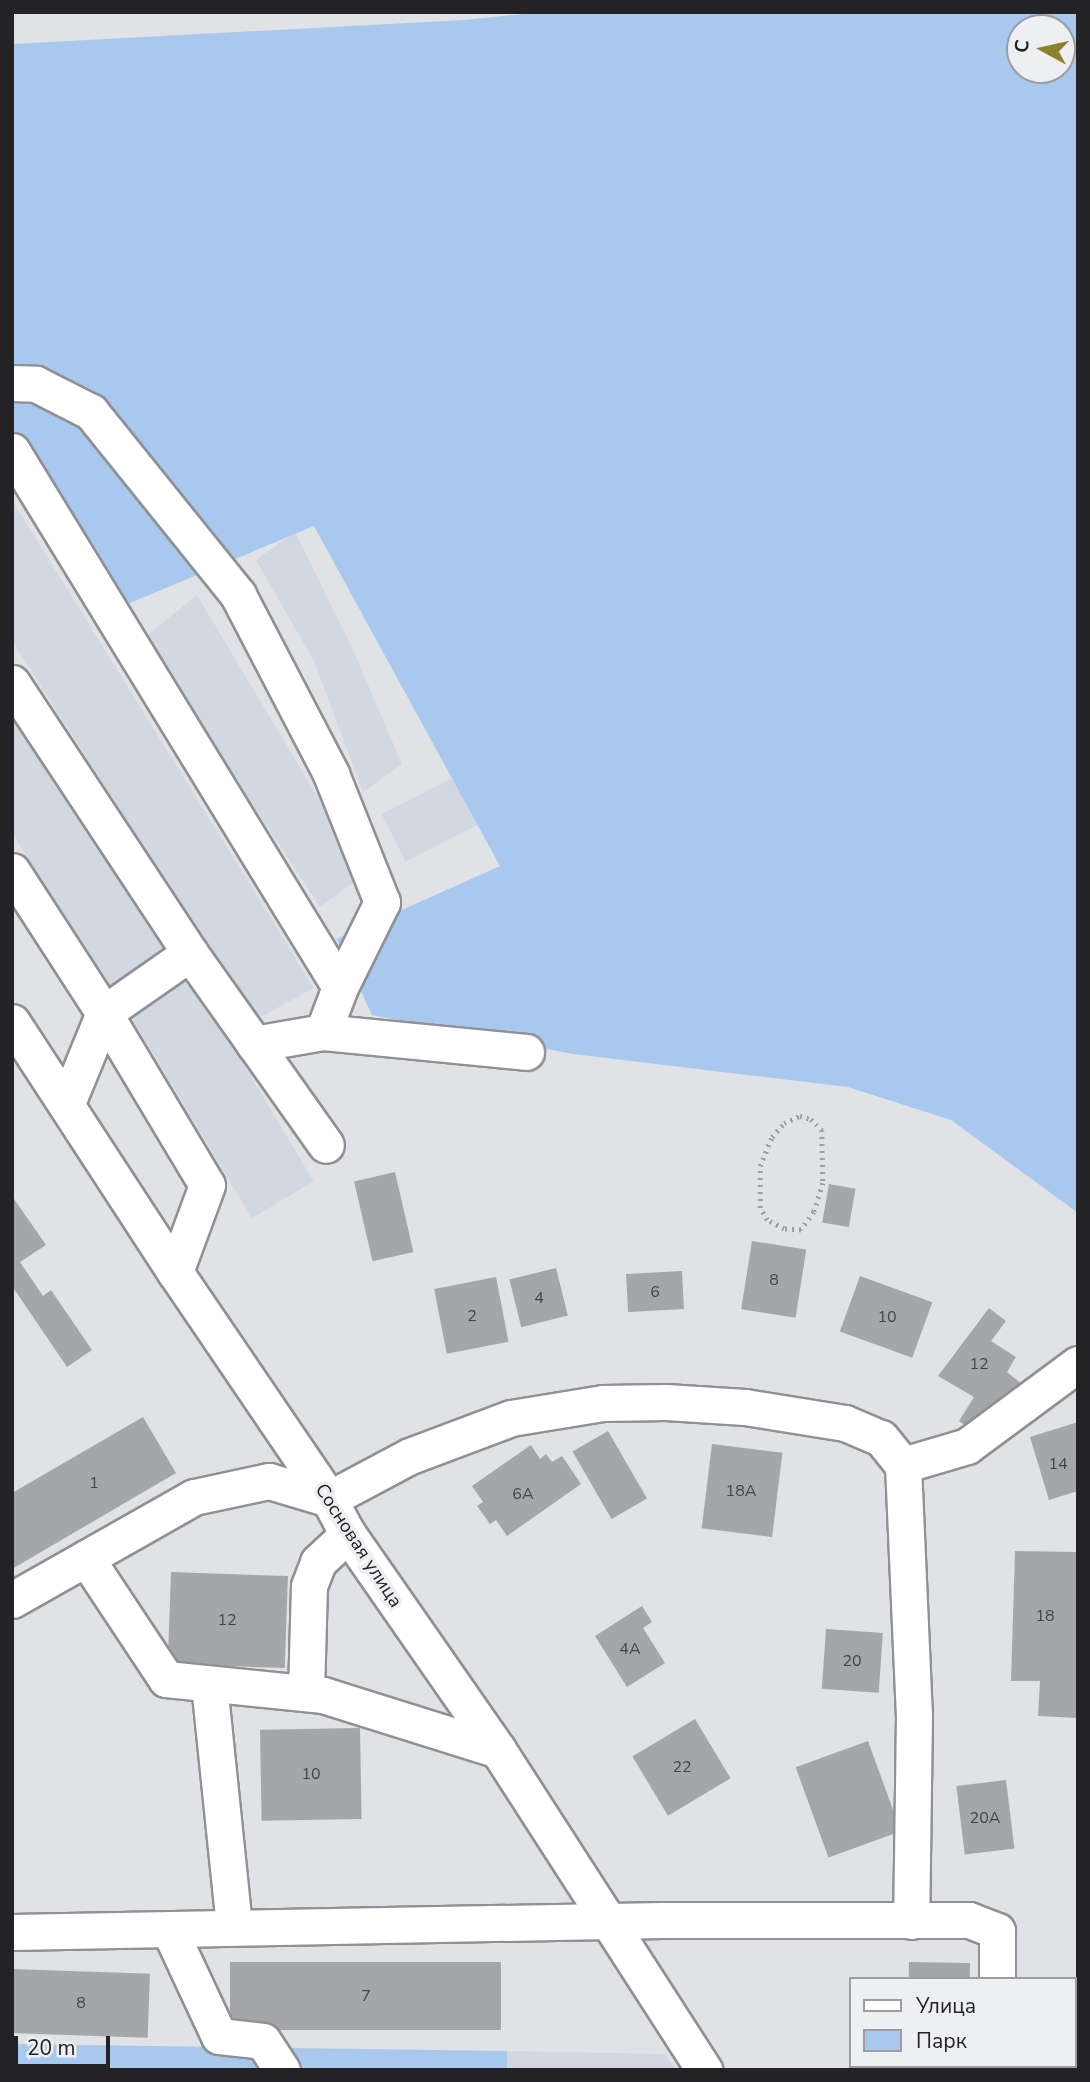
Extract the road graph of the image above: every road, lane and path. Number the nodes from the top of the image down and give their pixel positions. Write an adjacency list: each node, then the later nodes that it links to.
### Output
1 (12, 383): 6 (street)
2 (12, 451): 6 (street)
3 (12, 683): 5 (street)
4 (12, 871): 7 (street)
5 (190, 953): 7 (street); 10 (street)
6 (340, 987): 9 (street)
7 (104, 1013): 12 (street); 15 (street)
8 (12, 1022): 12 (street, Сосновая улица)
9 (323, 1032): 10 (street); 11 (street)
10 (254, 1044): 13 (street)
11 (526, 1052)
12 (67, 1102): 15 (street, Сосновая улица)
13 (326, 1145)
14 (760, 1167): 14 (path)
15 (175, 1272): 18 (street, Сосновая улица)
16 (1078, 1364): 17 (street)
17 (903, 1465): 18 (street); 25 (street)
18 (329, 1499): 19 (street, Сосновая улица); 20 (street)
19 (348, 1534): 23 (street); 24 (street, Сосновая улица)
20 (86, 1558): 21 (street); 22 (street)
21 (12, 1600)
22 (209, 1684): 23 (street); 27 (street)
23 (306, 1693): 24 (street)
24 (498, 1750): 26 (street, Сосновая улица)
25 (911, 1921): 26 (street); 30 (street)
26 (610, 1922): 27 (street); 32 (street, Сосновая улица)
27 (234, 1928): 28 (street)
28 (169, 1929): 29 (street); 31 (street)
29 (12, 1932)
30 (997, 1977)
31 (282, 2070)
32 (704, 2070)

